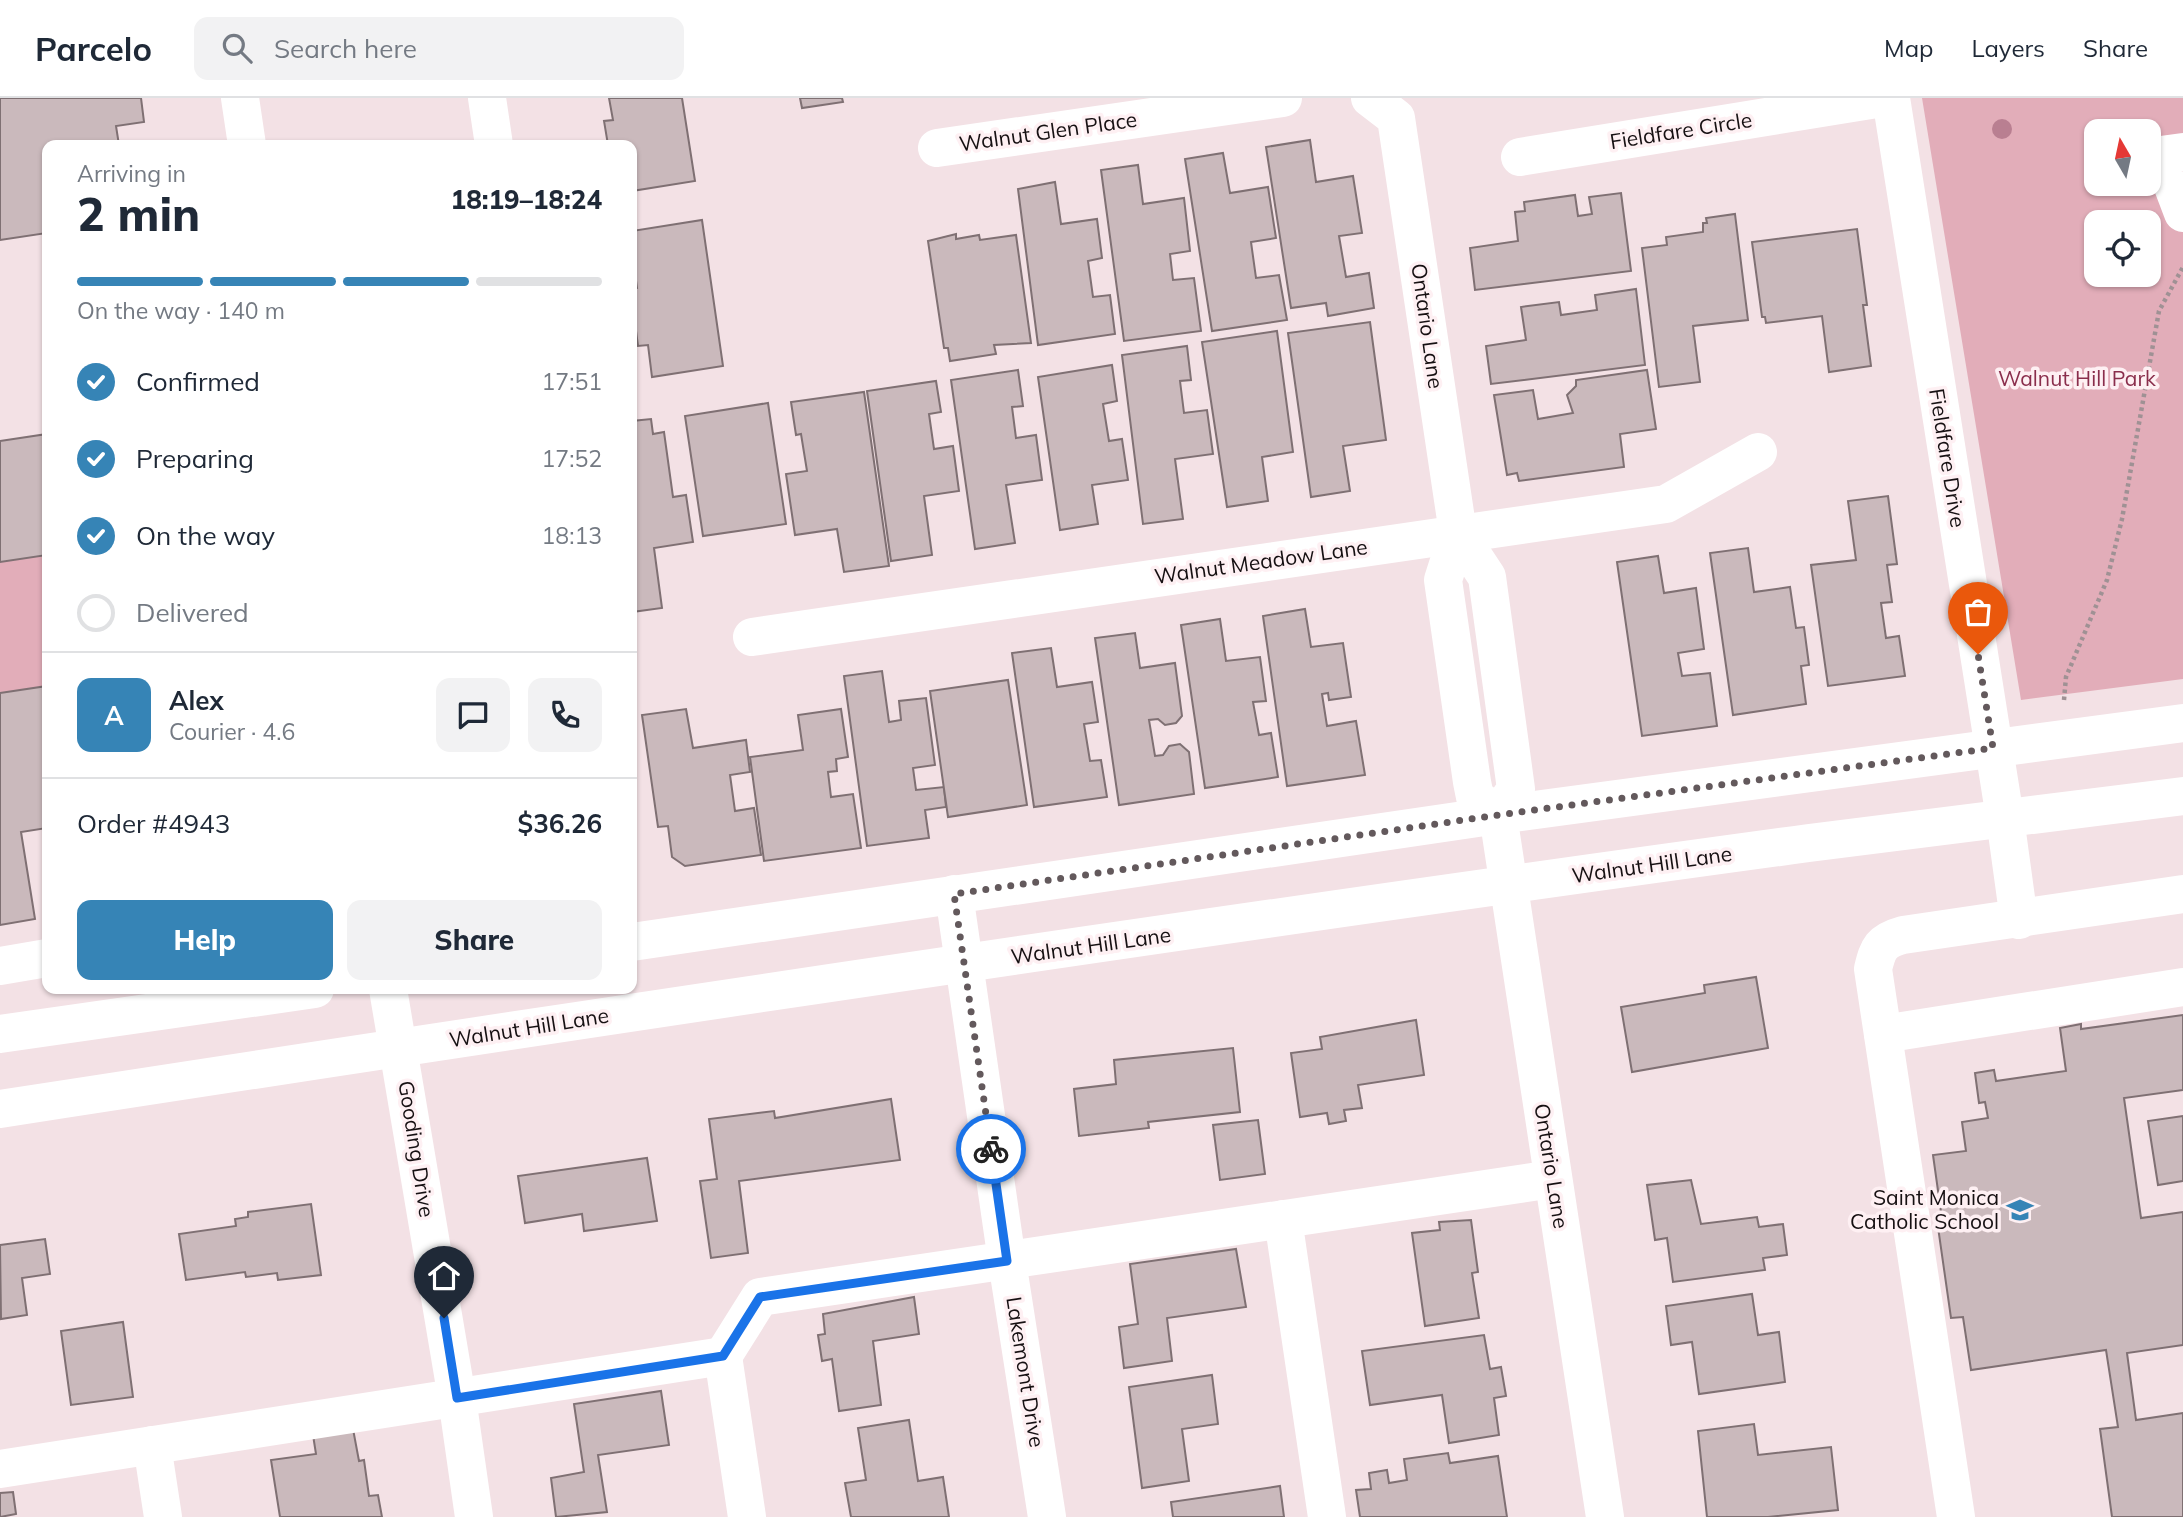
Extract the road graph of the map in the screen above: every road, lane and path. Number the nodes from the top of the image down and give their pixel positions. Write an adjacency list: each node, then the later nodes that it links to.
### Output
1 (240, 98): 7 (street)
2 (487, 98): 8 (street)
3 (1283, 98): 9 (street, Walnut Glen Place)
4 (1883, 98): 11 (street, Fieldfare Circle)
5 (1891, 98): 19 (street, Fieldfare Drive)
6 (1383, 108): 15 (street, Ontario Lane)
7 (246, 140)
8 (493, 140)
9 (937, 148)
10 (2183, 152): 12 (street)
11 (1520, 157)
12 (2183, 213)
13 (2183, 267): 17 (path)
14 (1758, 452): 15 (street, Walnut Meadow Lane)
15 (1458, 533): 16 (street, Walnut Meadow Lane); 21 (street, Ontario Lane)
16 (752, 636)
17 (2064, 699)
18 (2183, 723): 19 (street)
19 (1993, 748): 21 (street); 22 (street, Fieldfare Drive)
20 (2183, 796): 22 (street, Walnut Hill Lane)
21 (1498, 815): 23 (street, Ontario Lane); 24 (street)
22 (2005, 818): 23 (street, Walnut Hill Lane); 26 (street, Fieldfare Drive)
23 (1508, 886): 29 (street, Walnut Hill Lane); 39 (street, Ontario Lane)
24 (954, 894): 27 (street); 29 (street, Lakemont Drive)
25 (2183, 894): 26 (street)
26 (2019, 920): 36 (street)
27 (637, 941)
28 (42, 959): 30 (street)
29 (964, 964): 34 (street, Walnut Hill Lane); 41 (street, Lakemont Drive)
30 (0, 966)
31 (2183, 987): 36 (street)
32 (280, 994): 35 (street)
33 (389, 994): 37 (street, Gooding Drive)
34 (623, 1001): 37 (street, Walnut Hill Lane)
35 (0, 1034)
36 (1883, 1034): 52 (street)
37 (399, 1048): 38 (street, Walnut Hill Lane); 43 (street, Gooding Drive)
38 (0, 1110)
39 (1553, 1179): 40 (street); 51 (street, Ontario Lane)
40 (1283, 1219): 41 (street); 50 (street)
41 (1007, 1261): 42 (street); 49 (street, Lakemont Drive)
42 (723, 1356): 43 (street); 48 (street)
43 (457, 1398): 44 (street); 47 (street, Gooding Drive)
44 (152, 1445): 45 (street); 46 (street)
45 (0, 1469)
46 (163, 1517)
47 (474, 1517)
48 (747, 1517)
49 (1047, 1517)
50 (1327, 1517)
51 (1605, 1517)
52 (1956, 1517)

